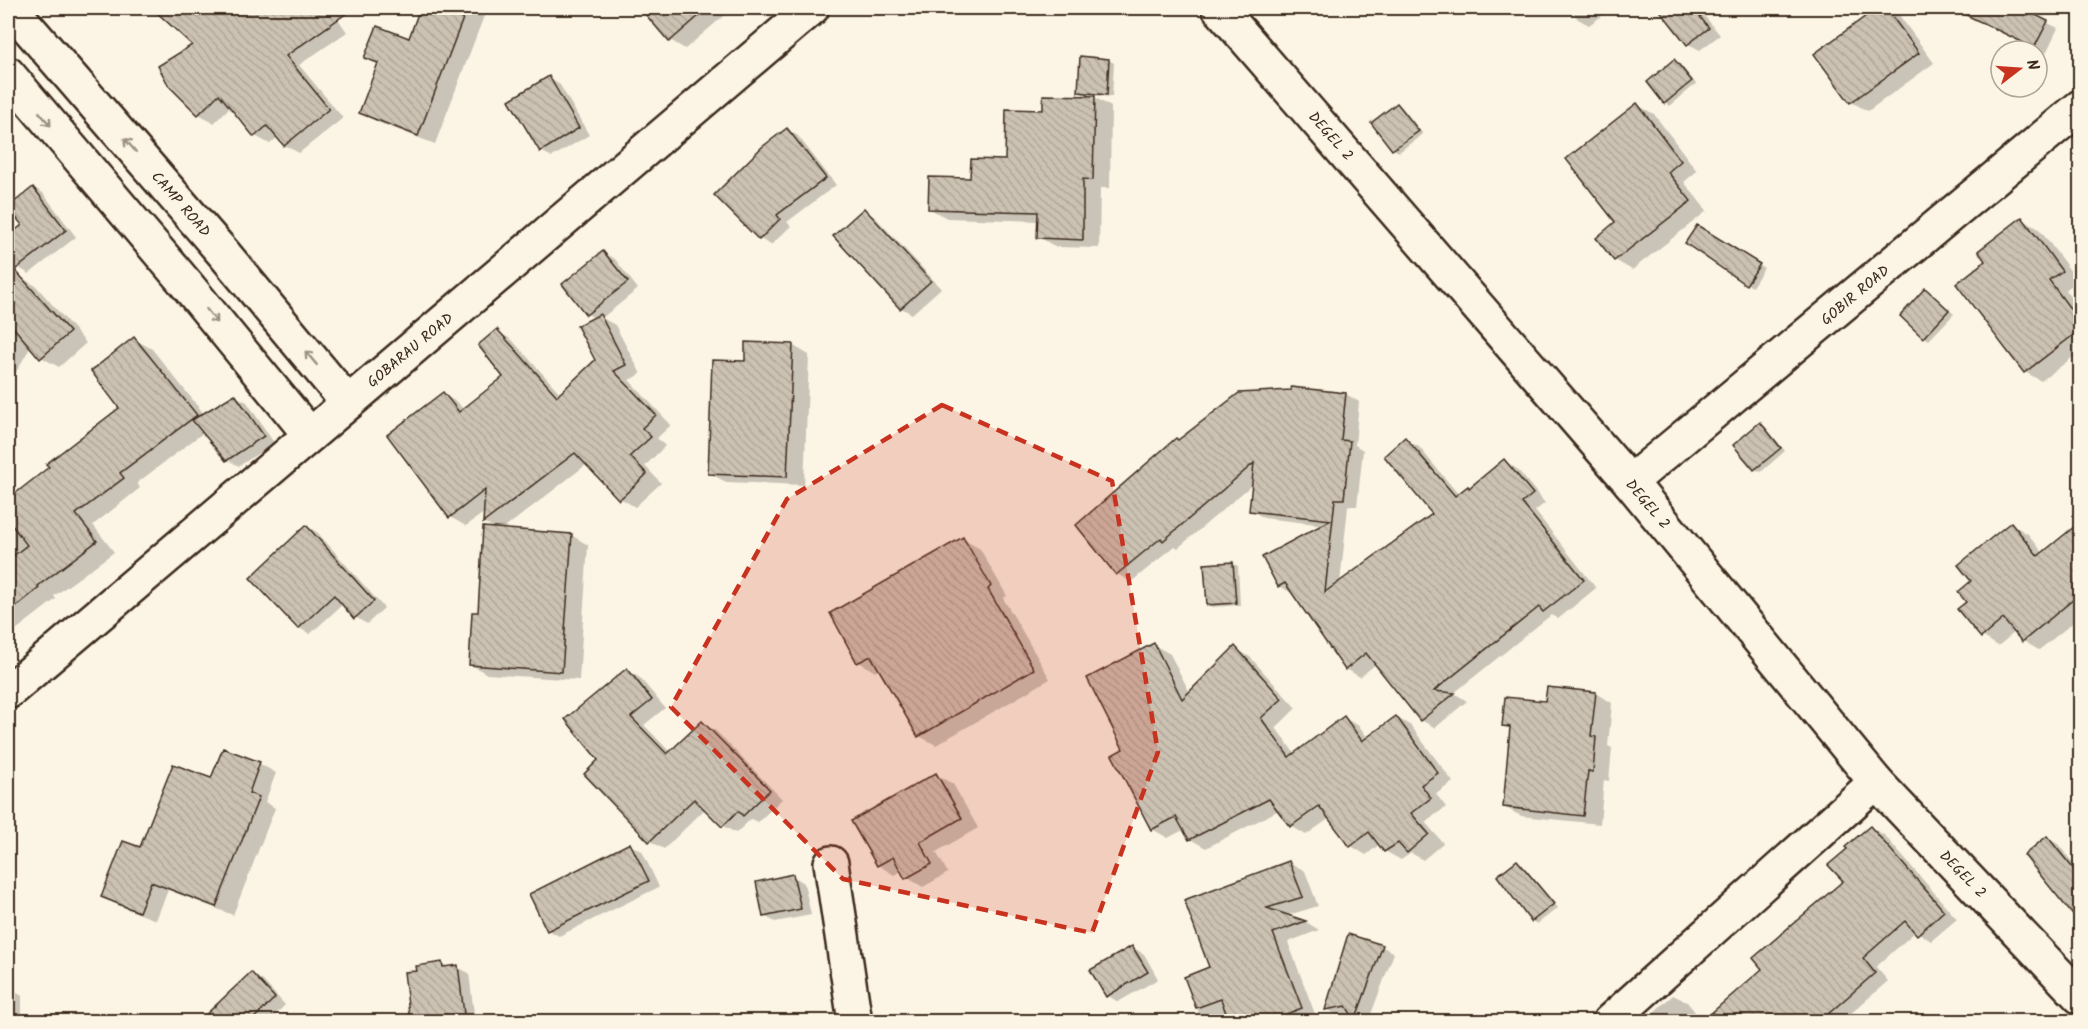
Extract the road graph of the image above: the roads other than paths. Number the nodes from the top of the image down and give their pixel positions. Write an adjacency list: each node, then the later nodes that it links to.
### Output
1 (11, 8): 6 (street, CAMP ROAD, one-way to 1)
2 (812, 8): 8 (street, GOBARAU ROAD)
3 (1219, 8): 10 (street, DEGEL 2)
4 (8, 74): 7 (street, one-way to 7)
5 (2080, 107): 10 (street, GOBIR ROAD)
6 (225, 255): 7 (street); 8 (street, CAMP ROAD, one-way to 6)
7 (187, 285): 9 (street, one-way to 9)
8 (348, 403): 9 (street, GOBARAU ROAD)
9 (310, 435): 11 (street, GOBARAU ROAD)
10 (1630, 482): 12 (street, DEGEL 2)
11 (8, 692)
12 (1876, 782): 14 (street, DEGEL 2); 16 (street)
13 (831, 863): 15 (street)
14 (2080, 997)
15 (855, 1022)
16 (1609, 1022)

